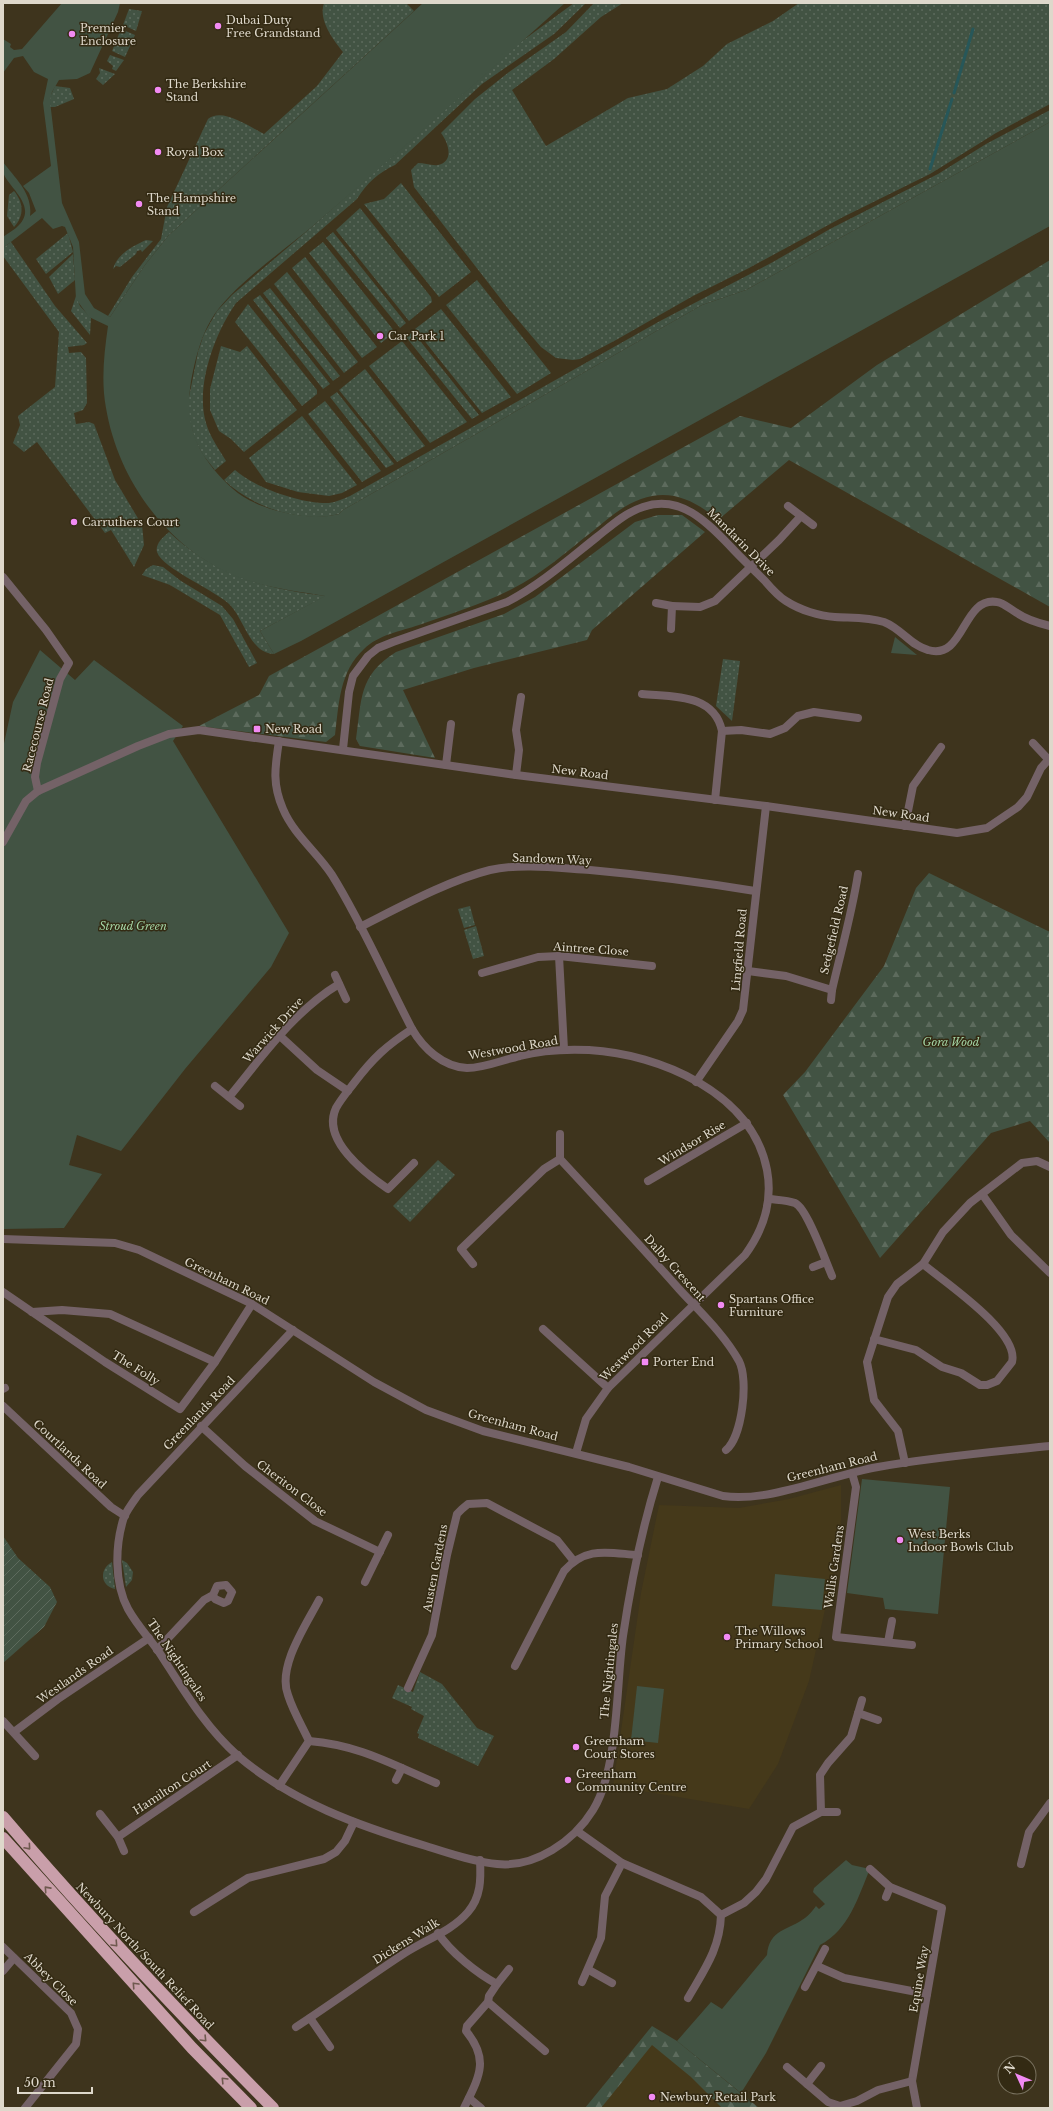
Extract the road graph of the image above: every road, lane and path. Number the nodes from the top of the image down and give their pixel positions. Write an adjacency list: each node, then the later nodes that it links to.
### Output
1 (788, 506): 2 (street)
2 (801, 516): 3 (street); 4 (street)
3 (813, 524)
4 (751, 567): 7 (street); 8 (street, Mandarin Drive); 18 (street, Mandarin Drive)
5 (3, 577): 22 (street, Racecourse Road)
6 (656, 604): 7 (street)
7 (672, 606): 9 (street)
8 (1050, 626)
9 (671, 629)
10 (642, 694): 14 (street)
11 (521, 697): 21 (street)
12 (858, 718): 14 (street)
13 (451, 724): 20 (street)
14 (722, 730): 23 (street)
15 (279, 741): 18 (street, New Road); 22 (street, New Road); 29 (street, Westwood Road)
16 (1033, 743): 19 (street)
17 (942, 747): 25 (street)
18 (343, 749): 20 (street, New Road)
19 (1049, 759): 25 (street, New Road)
20 (446, 765): 21 (street, New Road)
21 (516, 775): 23 (street, New Road)
22 (38, 791): 26 (street)
23 (715, 800): 24 (street, New Road)
24 (766, 806): 25 (street, New Road); 28 (street, Lingfield Road)
25 (905, 826)
26 (3, 842)
27 (858, 874): 36 (street, Sedgefield Road)
28 (755, 891): 29 (street, Sandown Way); 32 (street, Lingfield Road)
29 (360, 927): 39 (street, Westwood Road)
30 (560, 956): 31 (street, Aintree Close); 33 (street, Aintree Close); 41 (street)
31 (652, 966)
32 (748, 971): 36 (street, Sedgefield Road); 42 (street, Lingfield Road)
33 (482, 974)
34 (335, 975): 35 (street)
35 (339, 984): 37 (street); 40 (street, Warwick Drive)
36 (832, 990): 38 (street, Sedgefield Road)
37 (346, 999)
38 (831, 1000)
39 (412, 1029): 41 (street, Westwood Road); 44 (street)
40 (280, 1036): 44 (street); 45 (street, Warwick Drive)
41 (564, 1049): 42 (street, Westwood Road)
42 (696, 1082): 47 (street, Westwood Road)
43 (215, 1086): 45 (street)
44 (348, 1091): 50 (street)
45 (229, 1097): 46 (street)
46 (240, 1106)
47 (747, 1123): 52 (street, Windsor Rise); 54 (street, Westwood Road)
48 (560, 1134): 49 (street)
49 (560, 1159): 57 (street); 64 (street, Dalby Crescent)
50 (414, 1163)
51 (1050, 1167): 53 (street)
52 (648, 1181)
53 (982, 1194): 58 (street); 60 (street)
54 (770, 1199): 56 (street); 64 (street, Westwood Road)
55 (3, 1239): 63 (street, Greenham Road)
56 (826, 1262): 59 (street); 61 (street)
57 (473, 1264)
58 (923, 1264): 68 (street); 68 (street)
59 (813, 1267)
60 (1050, 1273)
61 (832, 1276)
62 (3, 1292): 65 (street, The Folly)
63 (252, 1304): 67 (street, Greenham Road); 69 (street, The Folly)
64 (692, 1304): 70 (street, Westwood Road); 74 (street, Dalby Crescent)
65 (32, 1312): 69 (street); 69 (street, The Folly)
66 (543, 1329): 70 (street)
67 (293, 1330): 72 (street, Greenlands Road); 75 (street, Greenham Road)
68 (874, 1339): 76 (street)
69 (215, 1362)
70 (608, 1388): 75 (street, Westwood Road)
71 (3, 1406): 79 (street, Courtlands Road)
72 (201, 1426): 79 (street, Greenlands Road); 81 (street, Cheriton Close)
73 (1050, 1446): 76 (street, Greenham Road)
74 (726, 1450)
75 (576, 1452): 78 (street, Greenham Road)
76 (904, 1463): 77 (street, Greenham Road)
77 (852, 1473): 78 (street, Greenham Road); 89 (street, Wallis Gardens)
78 (658, 1477): 82 (street, The Nightingales)
79 (125, 1516): 88 (street, The Nightingales)
80 (388, 1535): 81 (street)
81 (380, 1552): 84 (street)
82 (638, 1555): 83 (street); 112 (street, The Nightingales)
83 (573, 1560): 92 (street); 93 (street, Austen Gardens)
84 (365, 1582)
85 (213, 1595): 91 (street)
86 (319, 1600): 99 (street)
87 (892, 1621): 89 (street)
88 (149, 1638): 91 (street, The Nightingales); 98 (street, Westlands Road)
89 (888, 1642): 90 (street, Wallis Gardens)
90 (912, 1645)
91 (157, 1650): 100 (street, The Nightingales)
92 (515, 1666)
93 (408, 1688)
94 (862, 1700): 95 (street)
95 (858, 1713): 96 (street); 107 (street)
96 (878, 1720)
97 (3, 1721): 98 (street)
98 (14, 1732): 101 (street)
99 (309, 1741): 102 (street); 105 (street)
100 (238, 1755): 105 (street, The Nightingales); 113 (street, Hamilton Court)
101 (35, 1756)
102 (402, 1768): 103 (street); 104 (street)
103 (396, 1780)
104 (436, 1783)
105 (279, 1786): 111 (street, The Nightingales)
106 (1050, 1803): 118 (street)
107 (821, 1812): 108 (street); 123 (street)
108 (837, 1812)
109 (100, 1814): 113 (street)
110 (3, 1818): 150 (highway, Newbury North/South Relief Road, one-way to 150)
111 (354, 1822): 116 (street, The Nightingales); 122 (street)
112 (577, 1830): 116 (street, The Nightingales); 117 (street)
113 (118, 1836): 115 (street)
114 (3, 1838): 149 (highway, one-way to 114)
115 (124, 1851)
116 (480, 1860): 124 (street, Dickens Walk)
117 (622, 1863): 123 (street); 130 (street)
118 (1021, 1864)
119 (870, 1869): 120 (street, Equine Way)
120 (890, 1887): 121 (street); 136 (street, Equine Way)
121 (886, 1897)
122 (194, 1912)
123 (721, 1915): 137 (street)
124 (438, 1933): 134 (street); 139 (street, Dickens Walk)
125 (3, 1947): 127 (street, Abbey Close)
126 (825, 1949): 128 (street)
127 (14, 1958): 131 (street); 148 (street, Abbey Close)
128 (817, 1966): 135 (street); 136 (street)
129 (509, 1969): 134 (street)
130 (589, 1970): 132 (street); 133 (street)
131 (3, 1971)
132 (582, 1982)
133 (612, 1983)
134 (497, 1984): 138 (street)
135 (805, 1987)
136 (927, 1994): 145 (street, Equine Way)
137 (688, 1998)
138 (488, 2002): 142 (street); 147 (street)
139 (310, 2018): 140 (street, Dickens Walk); 141 (street)
140 (296, 2027)
141 (330, 2047)
142 (545, 2050)
143 (821, 2066): 146 (street)
144 (787, 2067): 146 (street)
145 (912, 2081): 146 (street); 153 (street, Equine Way)
146 (807, 2084)
147 (469, 2098): 151 (street); 152 (street)
148 (25, 2108)
149 (251, 2108)
150 (273, 2108)
151 (464, 2108)
152 (481, 2108)
153 (917, 2108)

